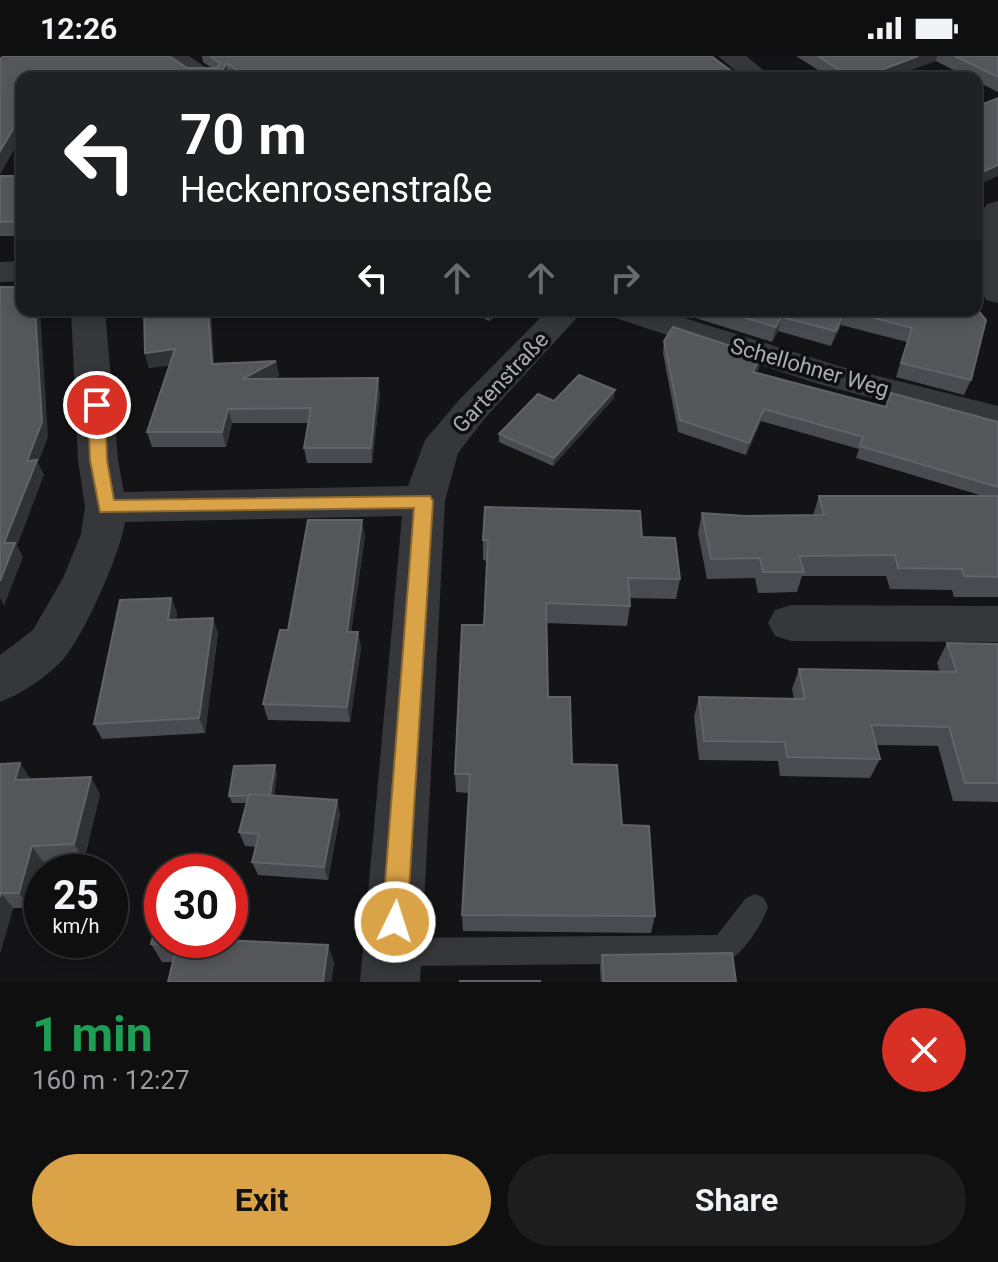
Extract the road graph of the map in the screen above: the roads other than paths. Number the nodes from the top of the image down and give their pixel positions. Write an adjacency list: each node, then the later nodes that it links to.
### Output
1 (171, 56): 3 (street)
2 (730, 56): 4 (street)
3 (198, 72)
4 (752, 72)
5 (987, 226): 6 (street)
6 (998, 293)
7 (88, 316): 12 (street)
8 (561, 316): 11 (street, Gartenstraße)
9 (643, 316): 10 (street, Schellohner Weg)
10 (998, 419)
11 (424, 501): 12 (street); 17 (street, Gartenstraße)
12 (106, 507): 15 (street)
13 (791, 623): 14 (street)
14 (998, 624)
15 (0, 682)
16 (755, 907): 17 (lane)
17 (391, 967)

